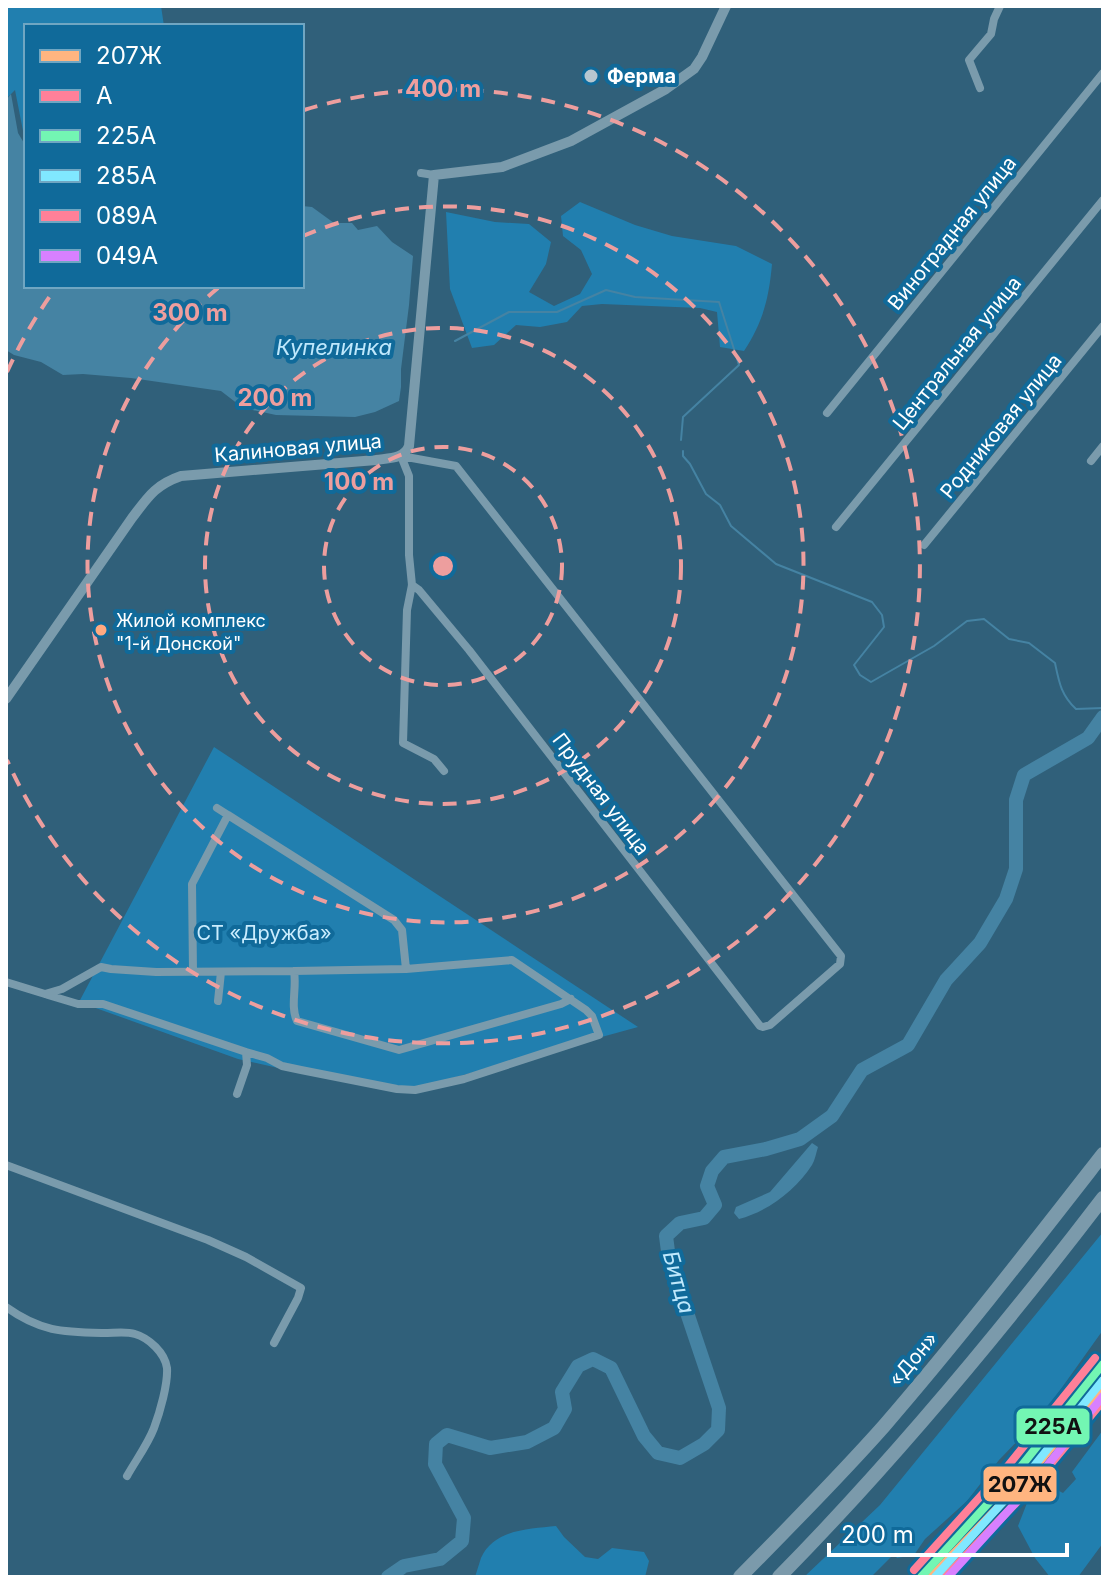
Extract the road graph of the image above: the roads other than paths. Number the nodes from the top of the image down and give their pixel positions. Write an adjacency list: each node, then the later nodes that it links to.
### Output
1 (726, 6): 6 (street)
2 (1000, 6): 4 (street)
3 (1103, 73): 9 (street, Виноградная улица)
4 (980, 88)
5 (421, 173): 6 (street)
6 (434, 175): 11 (street, Калиновая улица)
7 (1103, 200): 13 (street, Центральная улица)
8 (1103, 326): 14 (street, Родниковая улица)
9 (827, 413)
10 (1103, 446): 12 (street)
11 (401, 456): 15 (street); 15 (street, Прудная улица); 16 (street, Калиновая улица)
12 (1091, 461)
13 (836, 527)
14 (924, 545)
15 (412, 585): 17 (street)
16 (6, 699)
17 (444, 771)
18 (217, 808): 19 (street)
19 (228, 815): 20 (street); 22 (street)
20 (406, 969): 21 (street); 26 (street)
21 (294, 971): 23 (street); 26 (street)
22 (193, 972): 23 (street); 25 (street)
23 (221, 972): 27 (street)
24 (6, 982): 25 (street)
25 (45, 994): 28 (street)
26 (571, 999): 28 (street)
27 (218, 1001)
28 (246, 1052): 29 (street)
29 (237, 1094)
30 (1103, 1154): 36 (highway, «Дон»)
31 (6, 1165): 34 (street)
32 (1103, 1198): 37 (highway)
33 (6, 1307): 35 (street)
34 (274, 1343)
35 (127, 1476)
36 (740, 1577)
37 (779, 1577)

